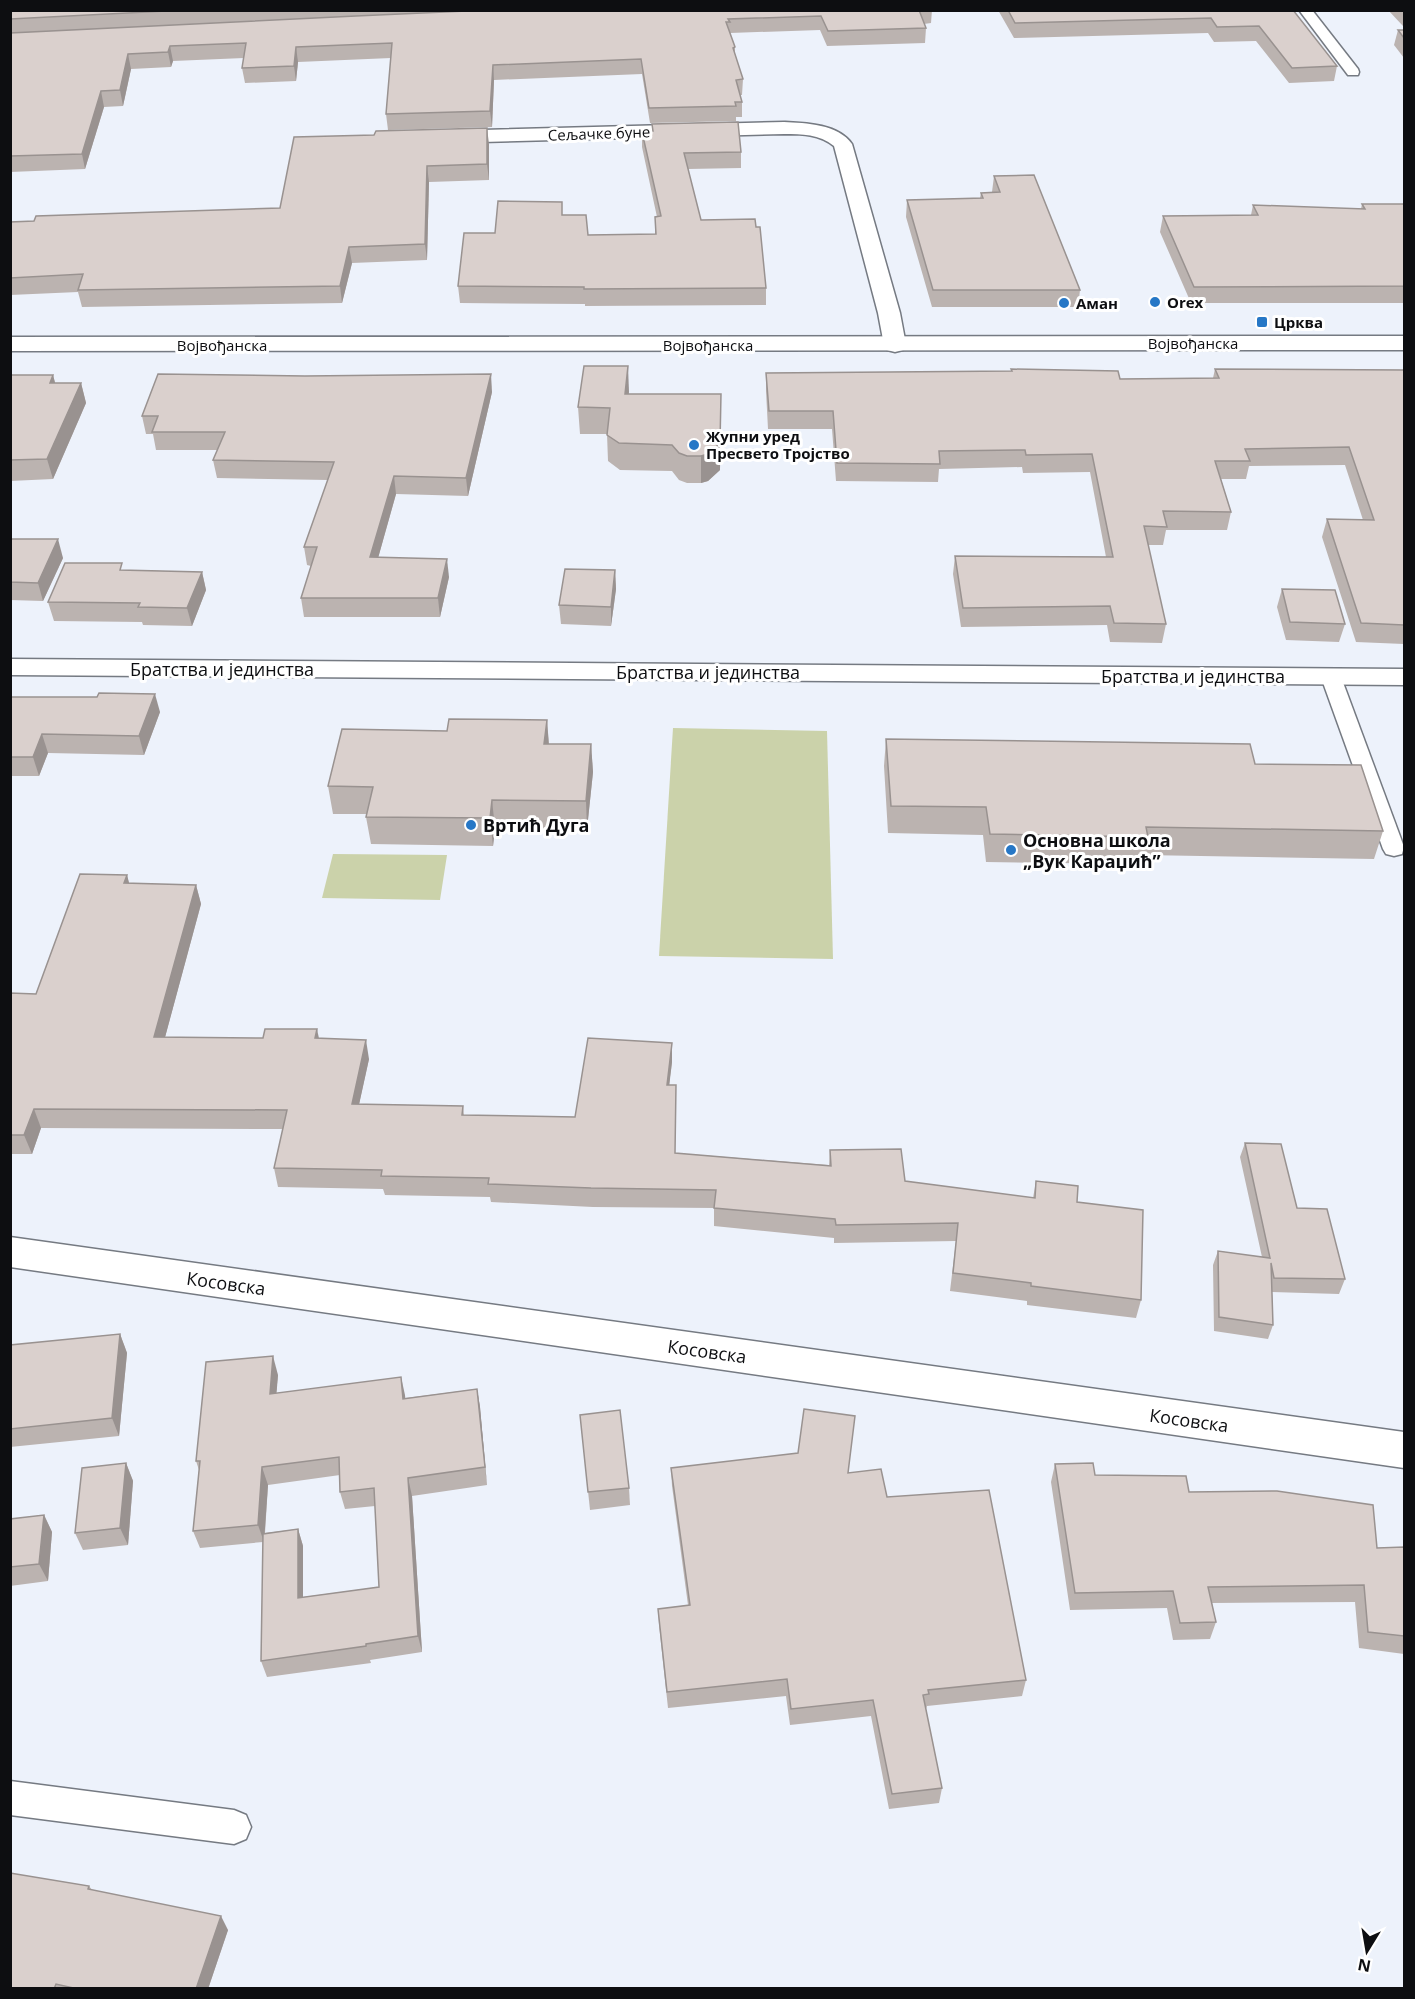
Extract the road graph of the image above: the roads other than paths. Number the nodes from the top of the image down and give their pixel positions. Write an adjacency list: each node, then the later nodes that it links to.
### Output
1 (1305, 10): 2 (lane)
2 (1353, 72)
3 (429, 138): 6 (street, Сељачке буне)
4 (1404, 343): 6 (street, Војвођанска)
5 (10, 344): 6 (street, Војвођанска)
6 (896, 345)
7 (10, 667): 8 (street, Братства и јединства)
8 (1331, 677): 9 (street, Братства и јединства); 10 (lane)
9 (1404, 677)
10 (1394, 849)
11 (10, 1252): 12 (street, Косовска)
12 (1404, 1450)
13 (10, 1798): 14 (lane)
14 (234, 1827)

